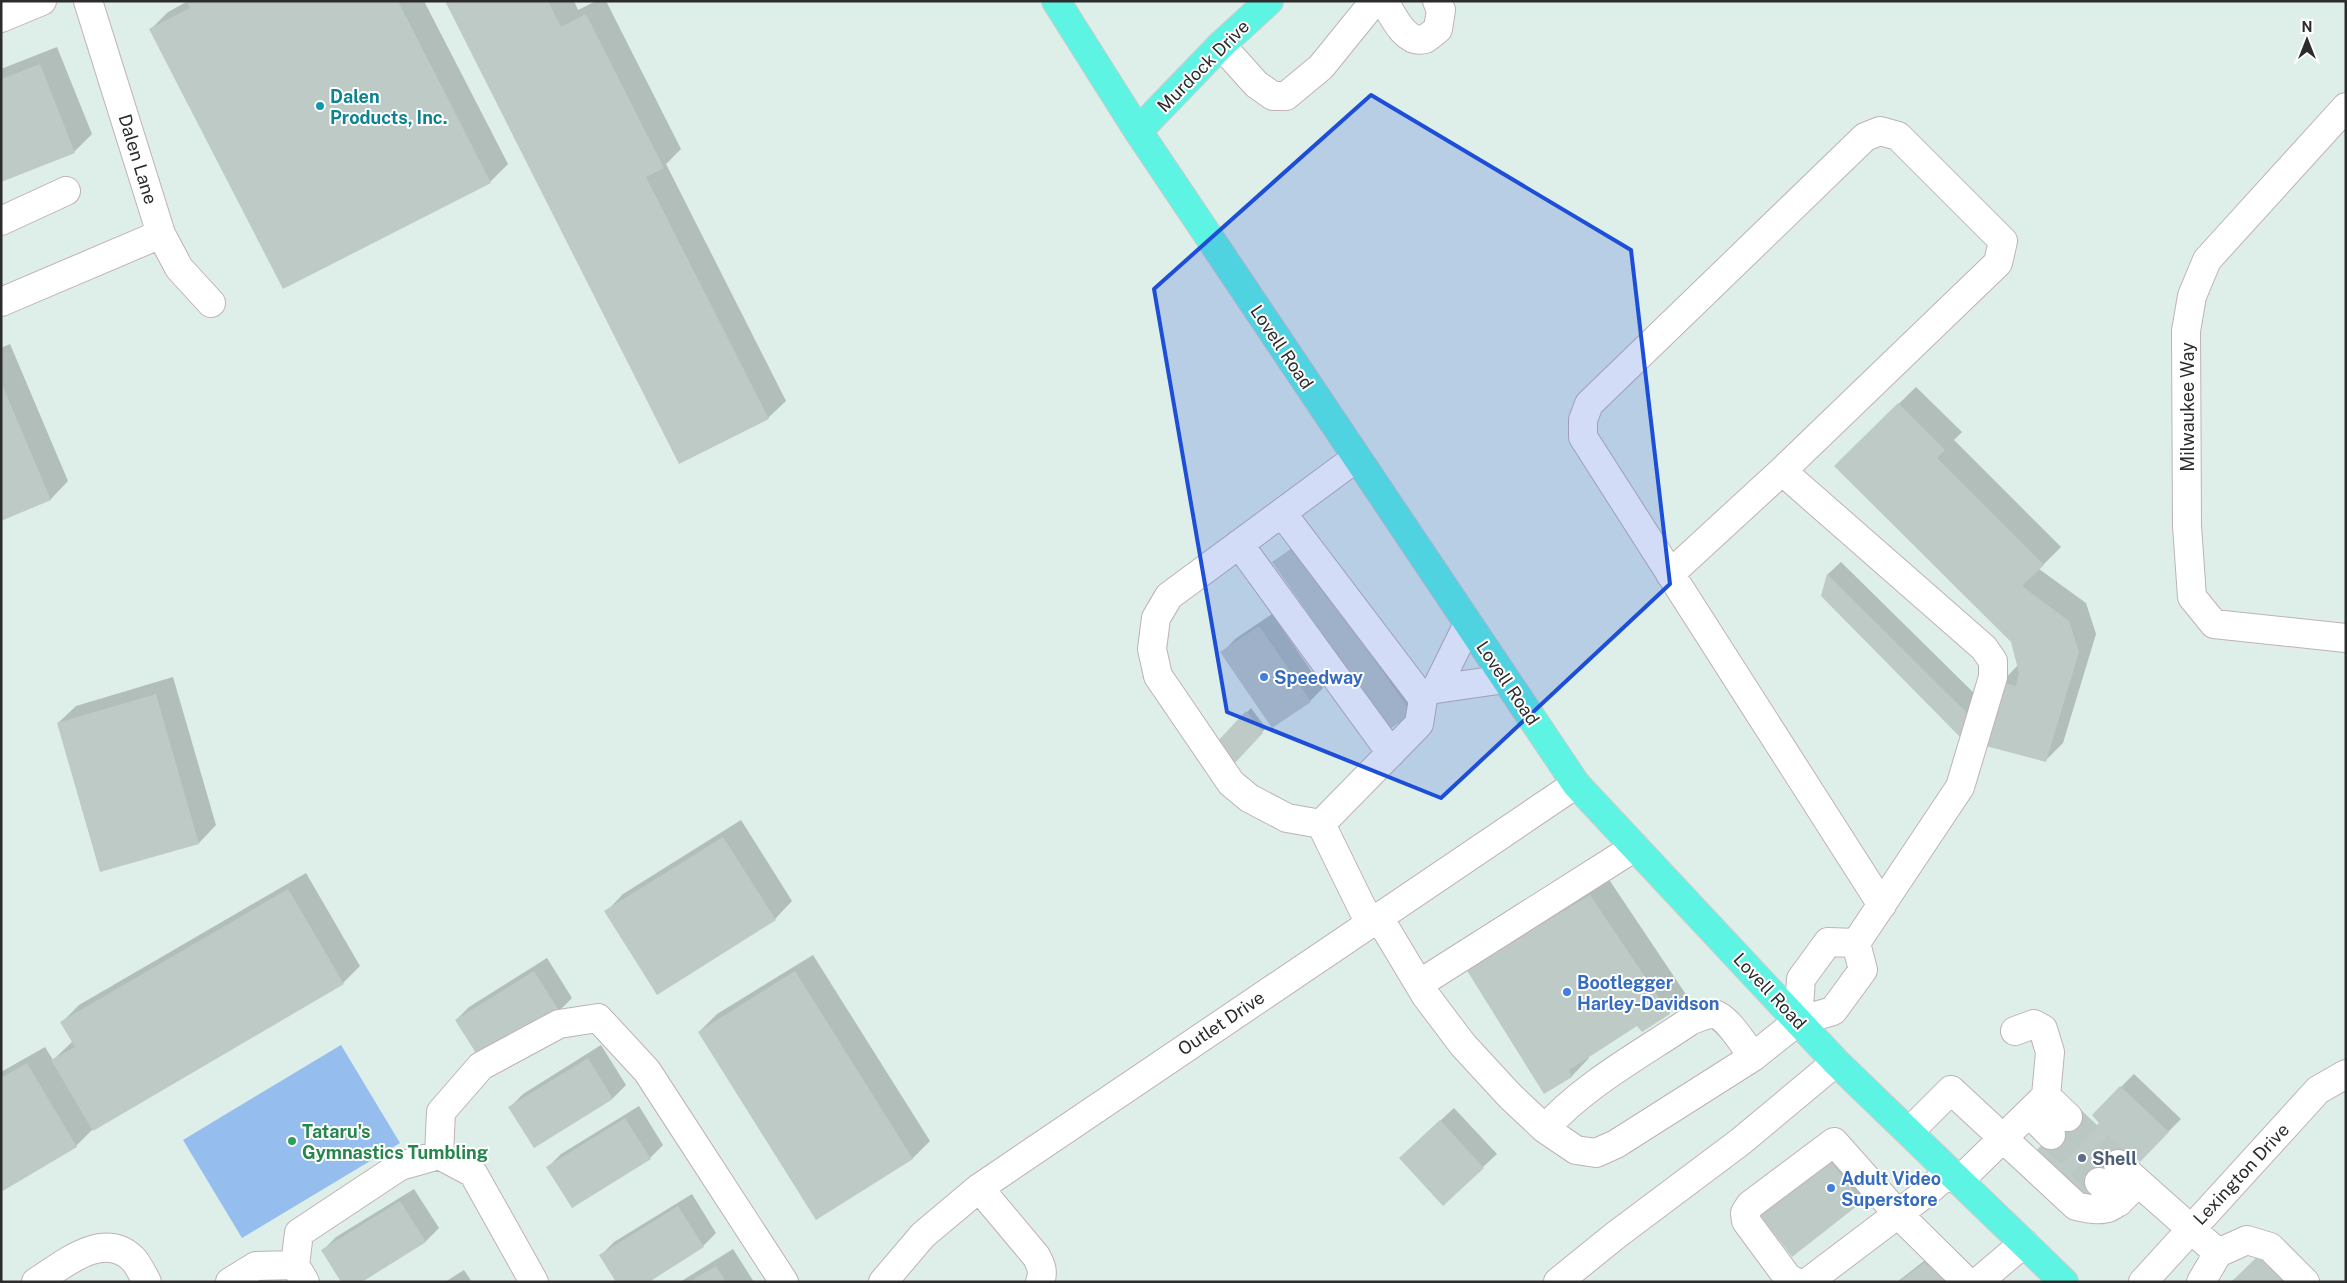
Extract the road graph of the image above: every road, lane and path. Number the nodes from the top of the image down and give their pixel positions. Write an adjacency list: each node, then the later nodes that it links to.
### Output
1 (42, 1): 8 (street)
2 (88, 1): 14 (street, Dalen Lane)
3 (1056, 1): 11 (main road, Lovell Road)
4 (1269, 1): 9 (main road, Murdock Drive)
5 (1372, 1): 9 (street)
6 (1384, 1): 7 (street)
7 (1437, 1)
8 (1, 18)
9 (1221, 46): 11 (main road, Murdock Drive)
10 (2346, 107): 23 (street, Milwaukee Way)
11 (1138, 131): 17 (main road, Lovell Road)
12 (66, 191): 13 (street)
13 (1, 220)
14 (161, 234): 15 (street); 16 (street, Dalen Lane)
15 (1, 302)
16 (212, 304)
17 (1356, 458): 19 (street); 22 (main road, Lovell Road)
18 (1782, 472): 21 (street); 21 (street); 30 (street)
19 (1282, 512): 20 (street); 25 (street)
20 (1239, 544): 26 (street); 28 (street)
21 (1670, 574): 30 (street)
22 (1468, 624): 24 (main road, Lovell Road); 25 (street)
23 (2346, 638)
24 (1506, 680): 25 (street); 27 (main road, Lovell Road)
25 (1429, 694): 26 (street)
26 (1391, 753): 28 (street)
27 (1576, 784): 29 (main road, Lovell Road); 31 (street, Outlet Drive)
28 (1321, 824): 31 (street)
29 (1635, 848): 33 (street); 34 (main road, Lovell Road)
30 (1882, 905): 32 (street)
31 (1374, 919): 33 (street); 47 (street, Outlet Drive)
32 (1856, 943): 34 (street); 34 (street)
33 (1417, 981): 41 (street)
34 (1798, 1021): 36 (street); 37 (main road, Lovell Road)
35 (2015, 1031): 39 (street)
36 (1753, 1056): 41 (street); 41 (street)
37 (1836, 1062): 42 (main road, Lovell Road); 61 (street)
38 (2346, 1074): 50 (street, Lexington Drive)
39 (2038, 1105): 40 (street); 43 (street)
40 (2060, 1126)
41 (1545, 1129)
42 (1909, 1132): 43 (street); 45 (main road, Lovell Road)
43 (2004, 1139): 45 (street); 48 (street)
44 (439, 1155): 53 (street); 57 (street); 58 (street)
45 (1955, 1176): 49 (street); 51 (main road, Lovell Road)
46 (2138, 1182): 48 (street); 48 (street); 50 (street)
47 (979, 1188): 59 (street, Outlet Drive); 60 (street)
48 (2119, 1202)
49 (1897, 1213): 62 (street); 63 (street); 64 (street)
50 (2190, 1229): 52 (street); 67 (street, Lexington Drive)
51 (2024, 1243): 65 (street); 66 (main road, Lovell Road)
52 (2218, 1252): 68 (street); 69 (street)
53 (300, 1274): 56 (street)
54 (36, 1282): 55 (street)
55 (147, 1282)
56 (230, 1282)
57 (534, 1282)
58 (784, 1282)
59 (883, 1282)
60 (1040, 1282)
61 (1558, 1282)
62 (1796, 1282)
63 (1808, 1282)
64 (1967, 1282)
65 (1978, 1282)
66 (2064, 1282)
67 (2143, 1282)
68 (2202, 1282)
69 (2305, 1282)

